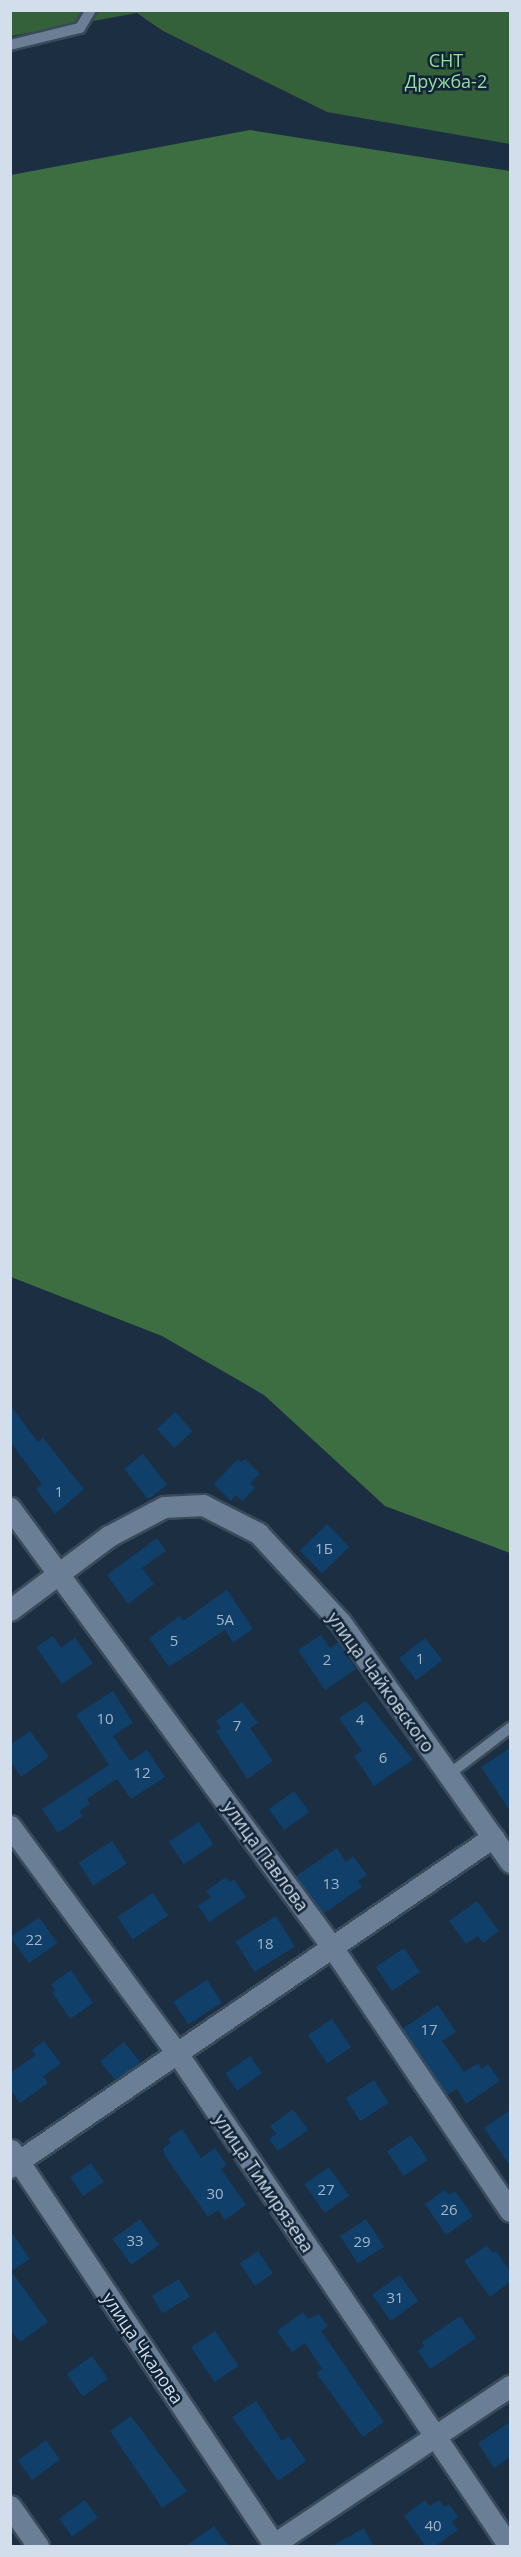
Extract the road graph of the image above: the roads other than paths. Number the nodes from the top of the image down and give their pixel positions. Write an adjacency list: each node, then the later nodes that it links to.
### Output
1 (91, 10): 2 (lane)
2 (10, 45)
3 (10, 1508): 4 (street, улица Павлова)
4 (59, 1574): 5 (street); 7 (street, улица Чайковского); 11 (street, улица Павлова)
5 (10, 1610)
6 (510, 1728): 7 (lane)
7 (448, 1775): 9 (street, улица Чайковского)
8 (10, 1826): 12 (street, улица Тимирязева)
9 (493, 1837): 10 (street, улица Чайковского); 11 (street)
10 (510, 1862)
11 (332, 1947): 12 (street); 14 (street, улица Павлова)
12 (177, 2053): 13 (street); 16 (street, улица Тимирязева)
13 (13, 2159): 18 (street, улица Чкалова)
14 (510, 2211)
15 (510, 2386): 16 (street)
16 (435, 2439): 18 (street); 20 (street, улица Тимирязева)
17 (10, 2506): 19 (street)
18 (273, 2546)
19 (38, 2547)
20 (509, 2547)

